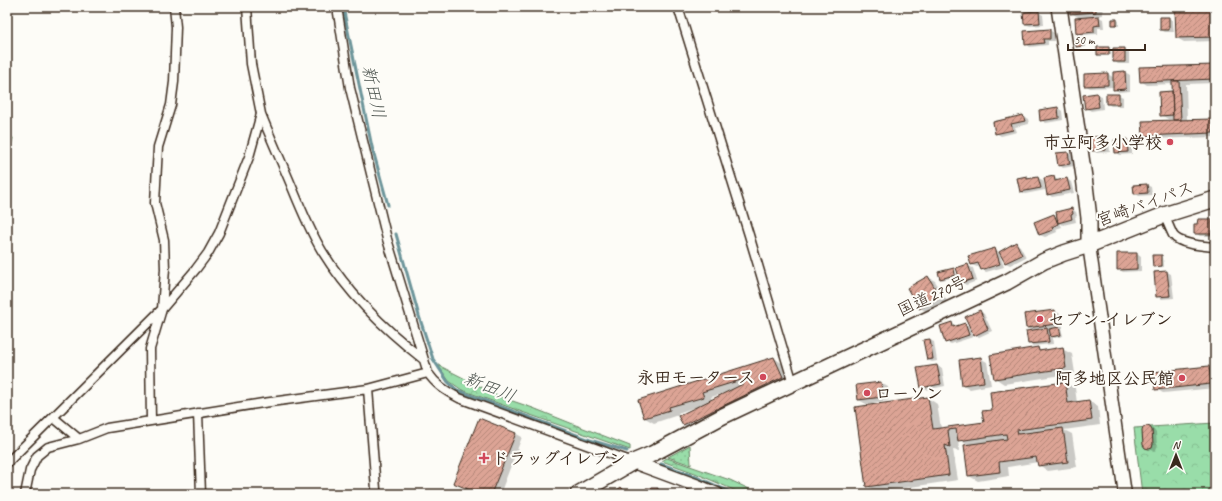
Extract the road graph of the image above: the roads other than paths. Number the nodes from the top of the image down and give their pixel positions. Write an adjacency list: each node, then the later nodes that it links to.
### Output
1 (174, 7): 11 (street)
2 (247, 7): 6 (street)
3 (337, 7): 12 (street)
4 (678, 7): 14 (street)
5 (1059, 7): 9 (highway)
6 (261, 114): 11 (street); 12 (street)
7 (1215, 199): 8 (highway, 宮崎バイパス)
8 (1164, 215): 9 (highway, 宮崎バイパス); 10 (street)
9 (1089, 245): 14 (highway, 国道270号); 28 (main road)
10 (1215, 247)
11 (162, 310): 17 (street); 18 (street)
12 (424, 359): 13 (street)
13 (428, 373): 15 (street); 20 (street)
14 (793, 383): 20 (highway, 国道270号)
15 (368, 389): 16 (street); 25 (street)
16 (198, 413): 18 (street); 24 (street)
17 (54, 418): 19 (street); 21 (street)
18 (151, 421): 19 (street)
19 (79, 439): 23 (street)
20 (634, 462): 22 (main road); 26 (highway, 国道270号)
21 (7, 463)
22 (699, 490): 27 (main road)
23 (25, 494)
24 (201, 494)
25 (376, 494)
26 (578, 494)
27 (717, 494)
28 (1125, 494)

